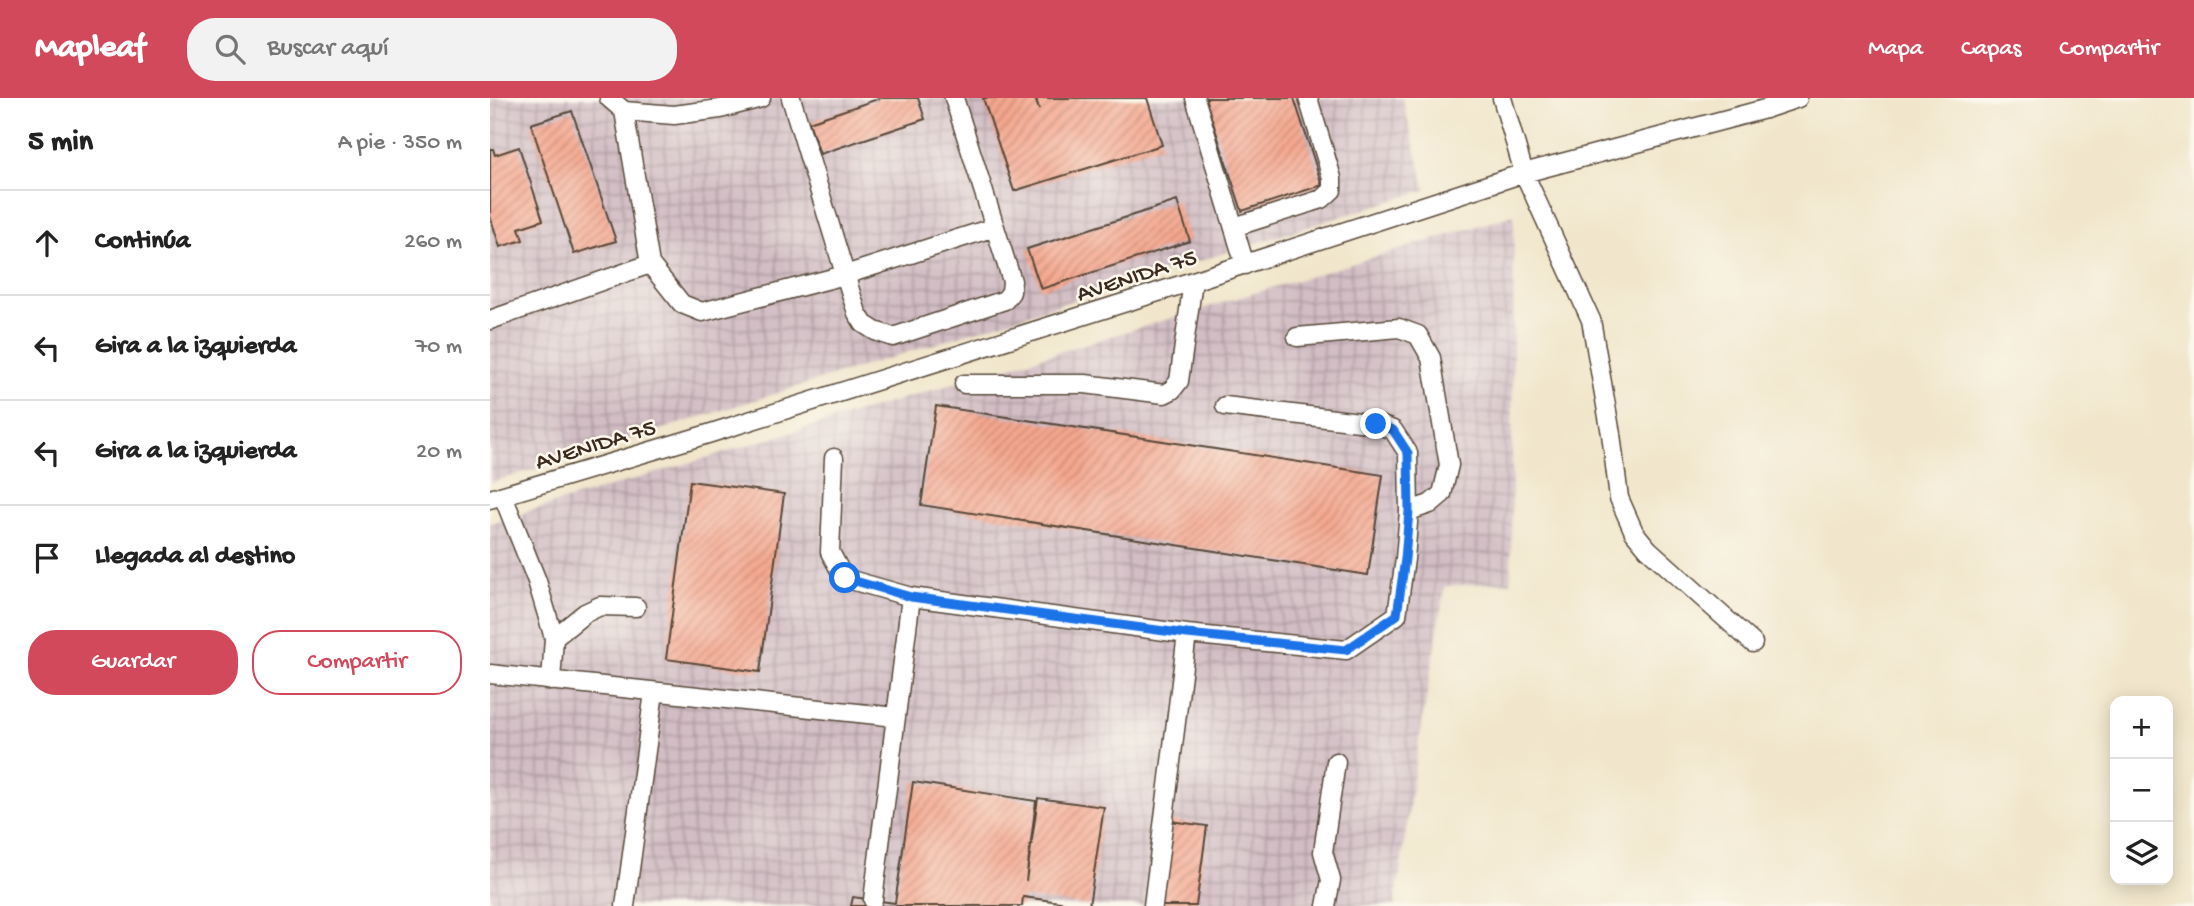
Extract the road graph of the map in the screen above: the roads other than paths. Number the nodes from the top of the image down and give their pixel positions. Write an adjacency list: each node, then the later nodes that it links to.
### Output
1 (609, 98): 9 (street)
2 (761, 98): 9 (street)
3 (791, 98): 15 (street)
4 (954, 98): 11 (street)
5 (1195, 98): 12 (street)
6 (1308, 98): 12 (street)
7 (1502, 98): 10 (street)
8 (1798, 98): 10 (street, AVENIDA 75)
9 (624, 111): 13 (street)
10 (1524, 173): 14 (street, AVENIDA 75); 28 (street)
11 (995, 227): 15 (street); 15 (street)
12 (1234, 228): 14 (street)
13 (650, 264): 15 (street); 17 (street)
14 (1245, 265): 16 (street, AVENIDA 75)
15 (845, 275)
16 (1193, 281): 19 (street); 22 (street, AVENIDA 75)
17 (490, 320)
18 (1297, 337): 23 (street)
19 (964, 384)
20 (1225, 406): 23 (street)
21 (834, 458): 24 (street)
22 (497, 498): 27 (street)
23 (1409, 511): 26 (street)
24 (911, 597): 26 (street); 32 (street)
25 (636, 607): 27 (street)
26 (1187, 634): 36 (street)
27 (554, 638): 30 (street)
28 (1753, 643)
29 (490, 674): 30 (street)
30 (551, 681): 31 (street)
31 (654, 692): 32 (street); 35 (street)
32 (896, 718): 34 (street)
33 (1336, 762): 37 (street)
34 (873, 900)
35 (625, 906)
36 (1153, 906)
37 (1326, 906)

